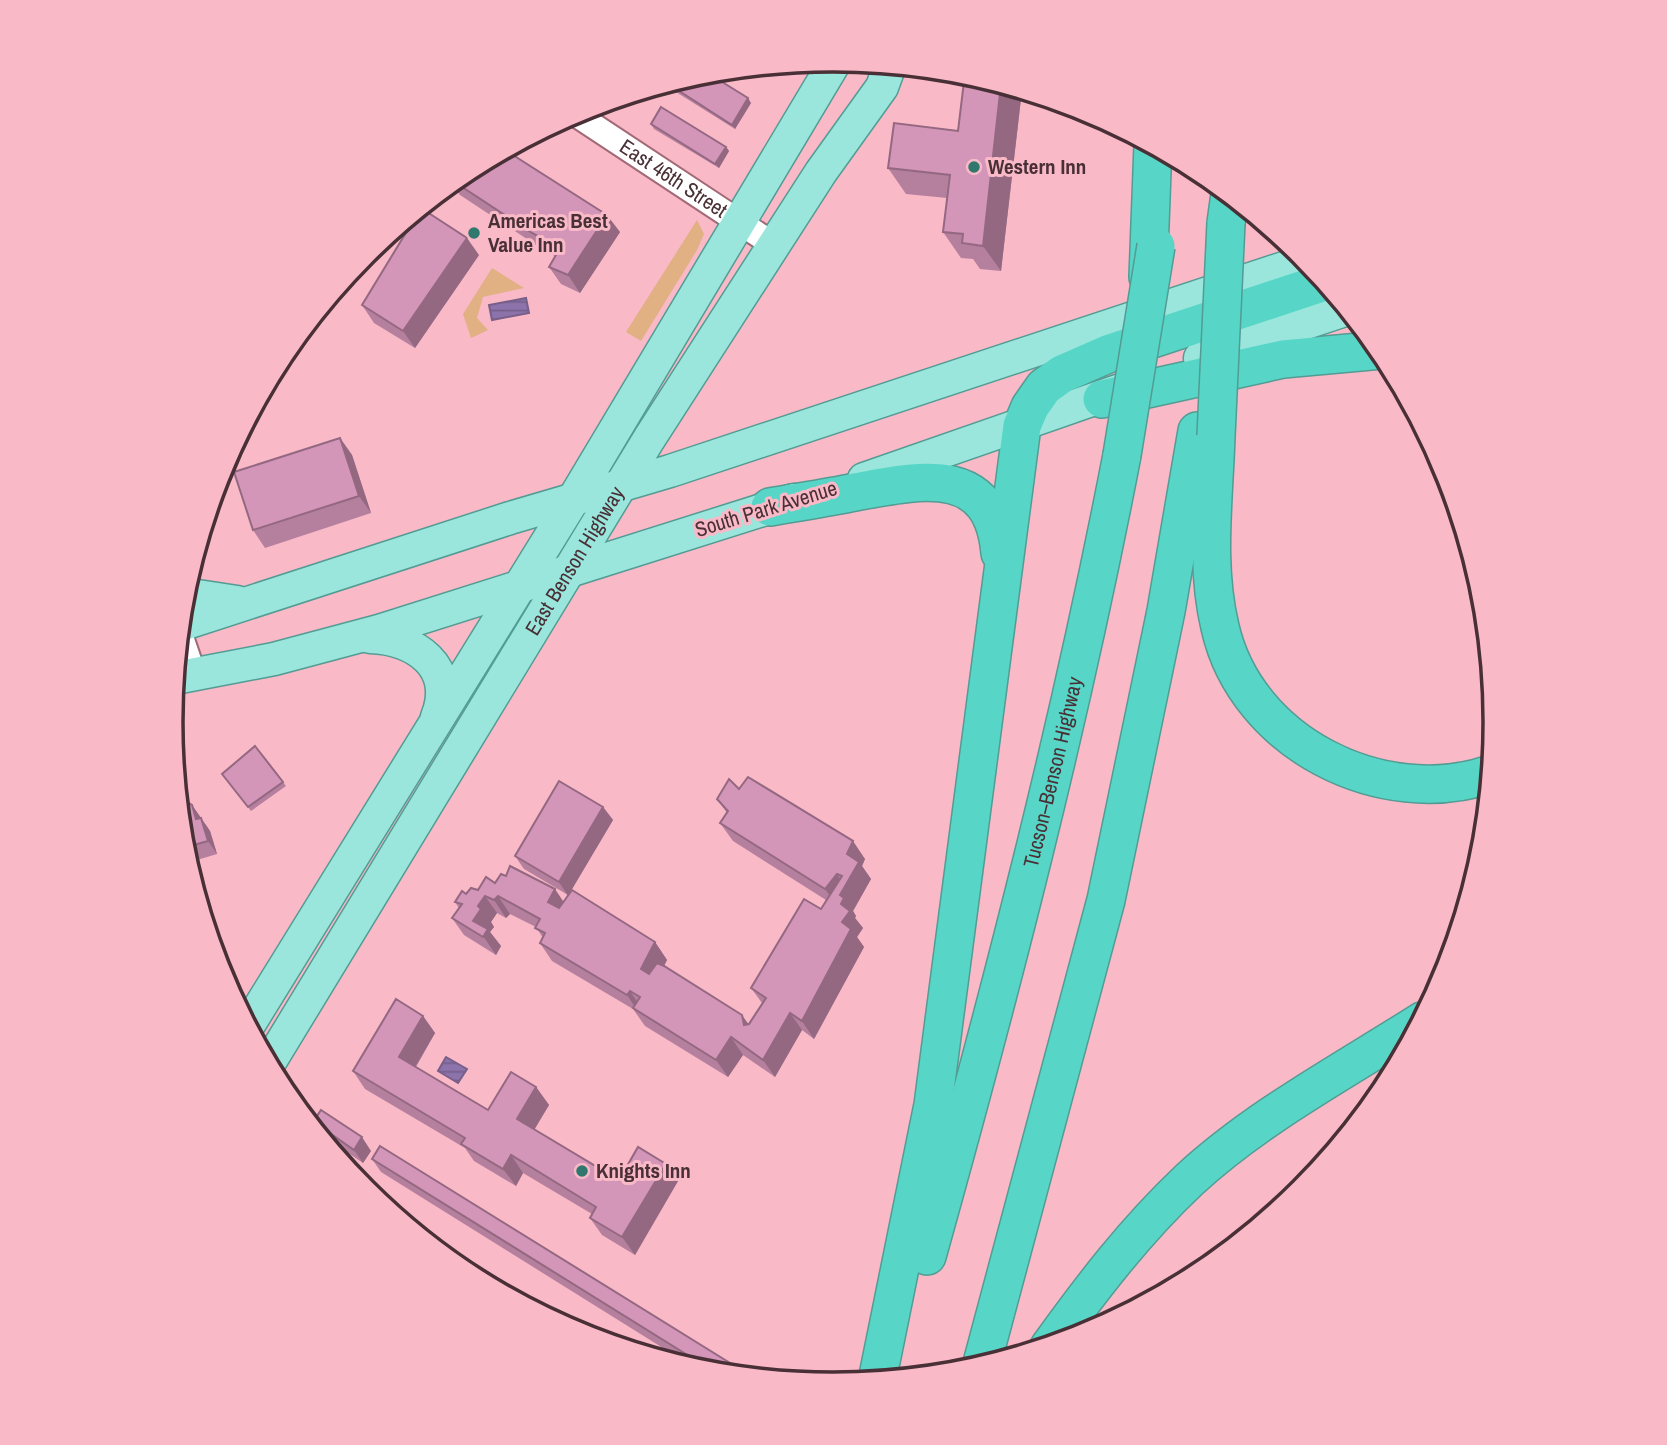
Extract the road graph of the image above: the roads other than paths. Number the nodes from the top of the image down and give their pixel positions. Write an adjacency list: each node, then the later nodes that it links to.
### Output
1 (829, 72): 7 (main road, East Benson Highway)
2 (887, 74): 8 (main road, East Benson Highway)
3 (585, 121): 7 (street, East 46th Street)
4 (1153, 156): 9 (highway)
5 (1167, 164): 9 (highway, Tucson–Benson Highway)
6 (1228, 208): 16 (highway, bridge)
7 (738, 220): 8 (street, East 46th Street); 18 (main road, East Benson Highway)
8 (774, 245): 17 (main road, East Benson Highway)
9 (1153, 246): 35 (highway, Tucson–Benson Highway, bridge)
10 (1296, 264): 17 (main road)
11 (1316, 285): 15 (highway)
12 (1339, 312): 14 (main road, South Park Avenue)
13 (1368, 351): 14 (highway)
14 (1102, 399): 15 (main road, South Park Avenue)
15 (1022, 426): 19 (main road, South Park Avenue); 21 (highway)
16 (1206, 433): 29 (highway); 34 (highway)
17 (621, 486): 18 (main road); 20 (main road, East Benson Highway)
18 (573, 499): 22 (main road, East Benson Highway); 24 (main road)
19 (770, 507): 20 (main road, South Park Avenue); 21 (highway)
20 (571, 570): 22 (main road, South Park Avenue); 32 (main road, East Benson Highway)
21 (1000, 583): 36 (highway)
22 (518, 587): 26 (main road, South Park Avenue); 28 (main road, East Benson Highway)
23 (195, 596): 24 (main road)
24 (249, 603): 25 (main road)
25 (191, 622)
26 (348, 639): 27 (main road, South Park Avenue); 28 (main road)
27 (184, 677)
28 (431, 729): 30 (main road, East Benson Highway)
29 (1482, 776)
30 (254, 1017)
31 (1406, 1032): 33 (highway)
32 (274, 1055)
33 (1058, 1333)
34 (984, 1355)
35 (896, 1370)
36 (879, 1372)

